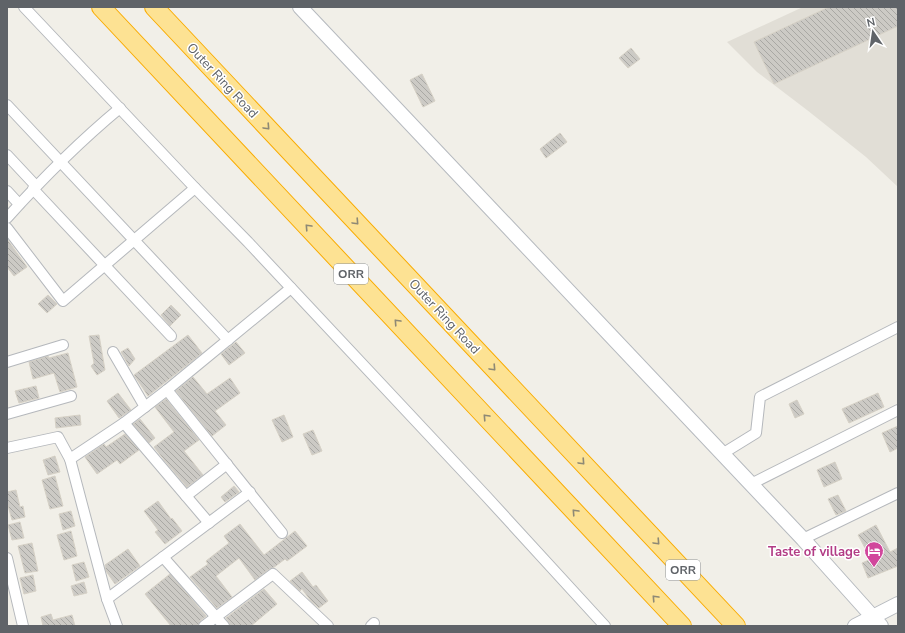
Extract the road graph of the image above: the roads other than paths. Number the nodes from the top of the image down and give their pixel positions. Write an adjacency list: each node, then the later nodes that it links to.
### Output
1 (24, 7): 6 (street)
2 (101, 7): 53 (highway, ORR, one-way to 2)
3 (154, 7): 54 (highway, Outer Ring Road / ORR, one-way to 54)
4 (300, 7): 31 (main road)
5 (7, 105): 8 (street)
6 (120, 108): 8 (street); 10 (street)
7 (7, 156): 9 (street)
8 (60, 162): 9 (street); 15 (street)
9 (34, 188): 12 (street); 16 (street)
10 (195, 188): 15 (street); 17 (street)
11 (7, 191): 12 (street)
12 (19, 204): 13 (street)
13 (7, 218)
14 (7, 228): 16 (street)
15 (134, 240): 16 (street); 20 (street)
16 (104, 265): 19 (street)
17 (291, 288): 20 (street); 52 (street)
18 (898, 327): 31 (street)
19 (171, 336)
20 (228, 340): 24 (street)
21 (63, 345): 23 (street)
22 (113, 352): 26 (street)
23 (7, 362)
24 (167, 390): 26 (street); 33 (street)
25 (71, 396): 28 (street)
26 (145, 407): 29 (street)
27 (898, 410): 34 (street)
28 (7, 414)
29 (124, 423): 32 (street); 37 (street)
30 (7, 448): 32 (street)
31 (722, 454): 34 (main road)
32 (70, 459): 43 (street)
33 (227, 464): 35 (street); 37 (street)
34 (751, 484): 40 (main road)
35 (250, 492): 38 (street); 39 (street)
36 (898, 493): 40 (street)
37 (186, 496): 38 (street)
38 (209, 523): 41 (street)
39 (282, 533)
40 (803, 539): 46 (main road)
41 (163, 557): 43 (street); 45 (street)
42 (7, 558): 48 (street)
43 (107, 598): 47 (street)
44 (898, 604): 46 (main road)
45 (216, 617): 49 (street); 50 (street); 51 (street)
46 (877, 622): 55 (main road)
47 (115, 625)
48 (23, 626)
49 (204, 626)
50 (224, 626)
51 (328, 626)
52 (605, 626)
53 (682, 626)
54 (736, 626)
55 (855, 626)

